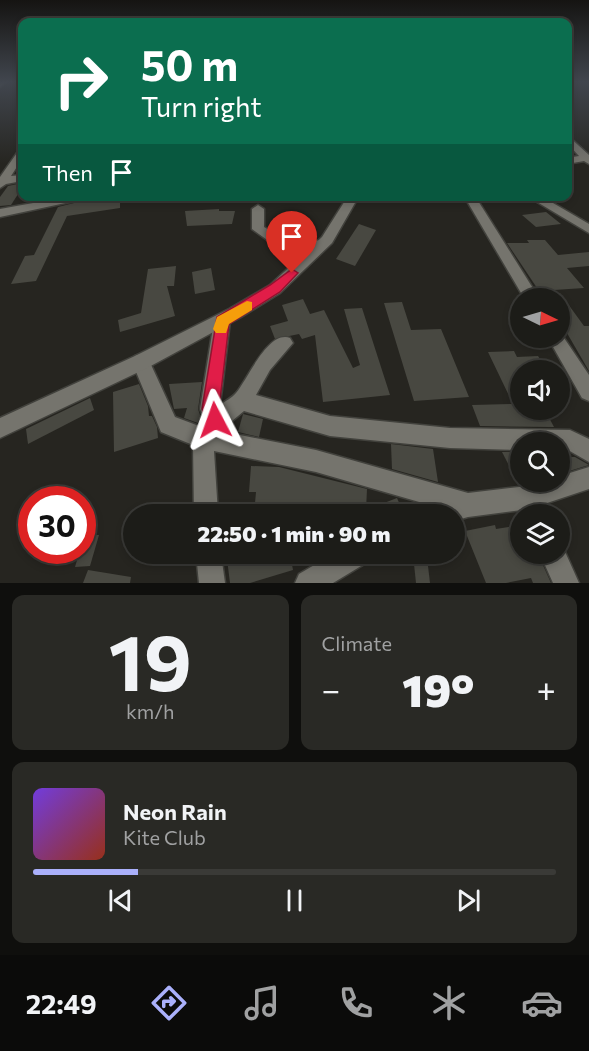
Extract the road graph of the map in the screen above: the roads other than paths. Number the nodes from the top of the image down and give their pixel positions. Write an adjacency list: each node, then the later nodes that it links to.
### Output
1 (572, 142): 2 (street)
2 (586, 155)
3 (18, 158): 5 (street)
4 (18, 179): 5 (street)
5 (1, 183)
6 (66, 201): 11 (street)
7 (351, 201): 13 (street)
8 (472, 201): 14 (street)
9 (541, 201): 12 (street)
10 (258, 209): 13 (street)
11 (0, 213)
12 (589, 229)
13 (321, 245): 15 (street)
14 (525, 288)
15 (222, 321): 18 (street); 22 (street)
16 (284, 343): 20 (street)
17 (561, 348): 19 (street)
18 (141, 362): 21 (street); 22 (street)
19 (589, 392)
20 (242, 400): 22 (street); 23 (street)
21 (0, 428)
22 (209, 429): 25 (street); 27 (street)
23 (589, 451)
24 (589, 478): 26 (street)
25 (206, 504)
26 (536, 504)
27 (468, 505): 28 (street); 29 (street)
28 (465, 506)
29 (510, 506)
30 (210, 564): 33 (street)
31 (340, 564): 34 (street)
32 (557, 564): 35 (street)
33 (212, 583)
34 (308, 583)
35 (566, 583)

